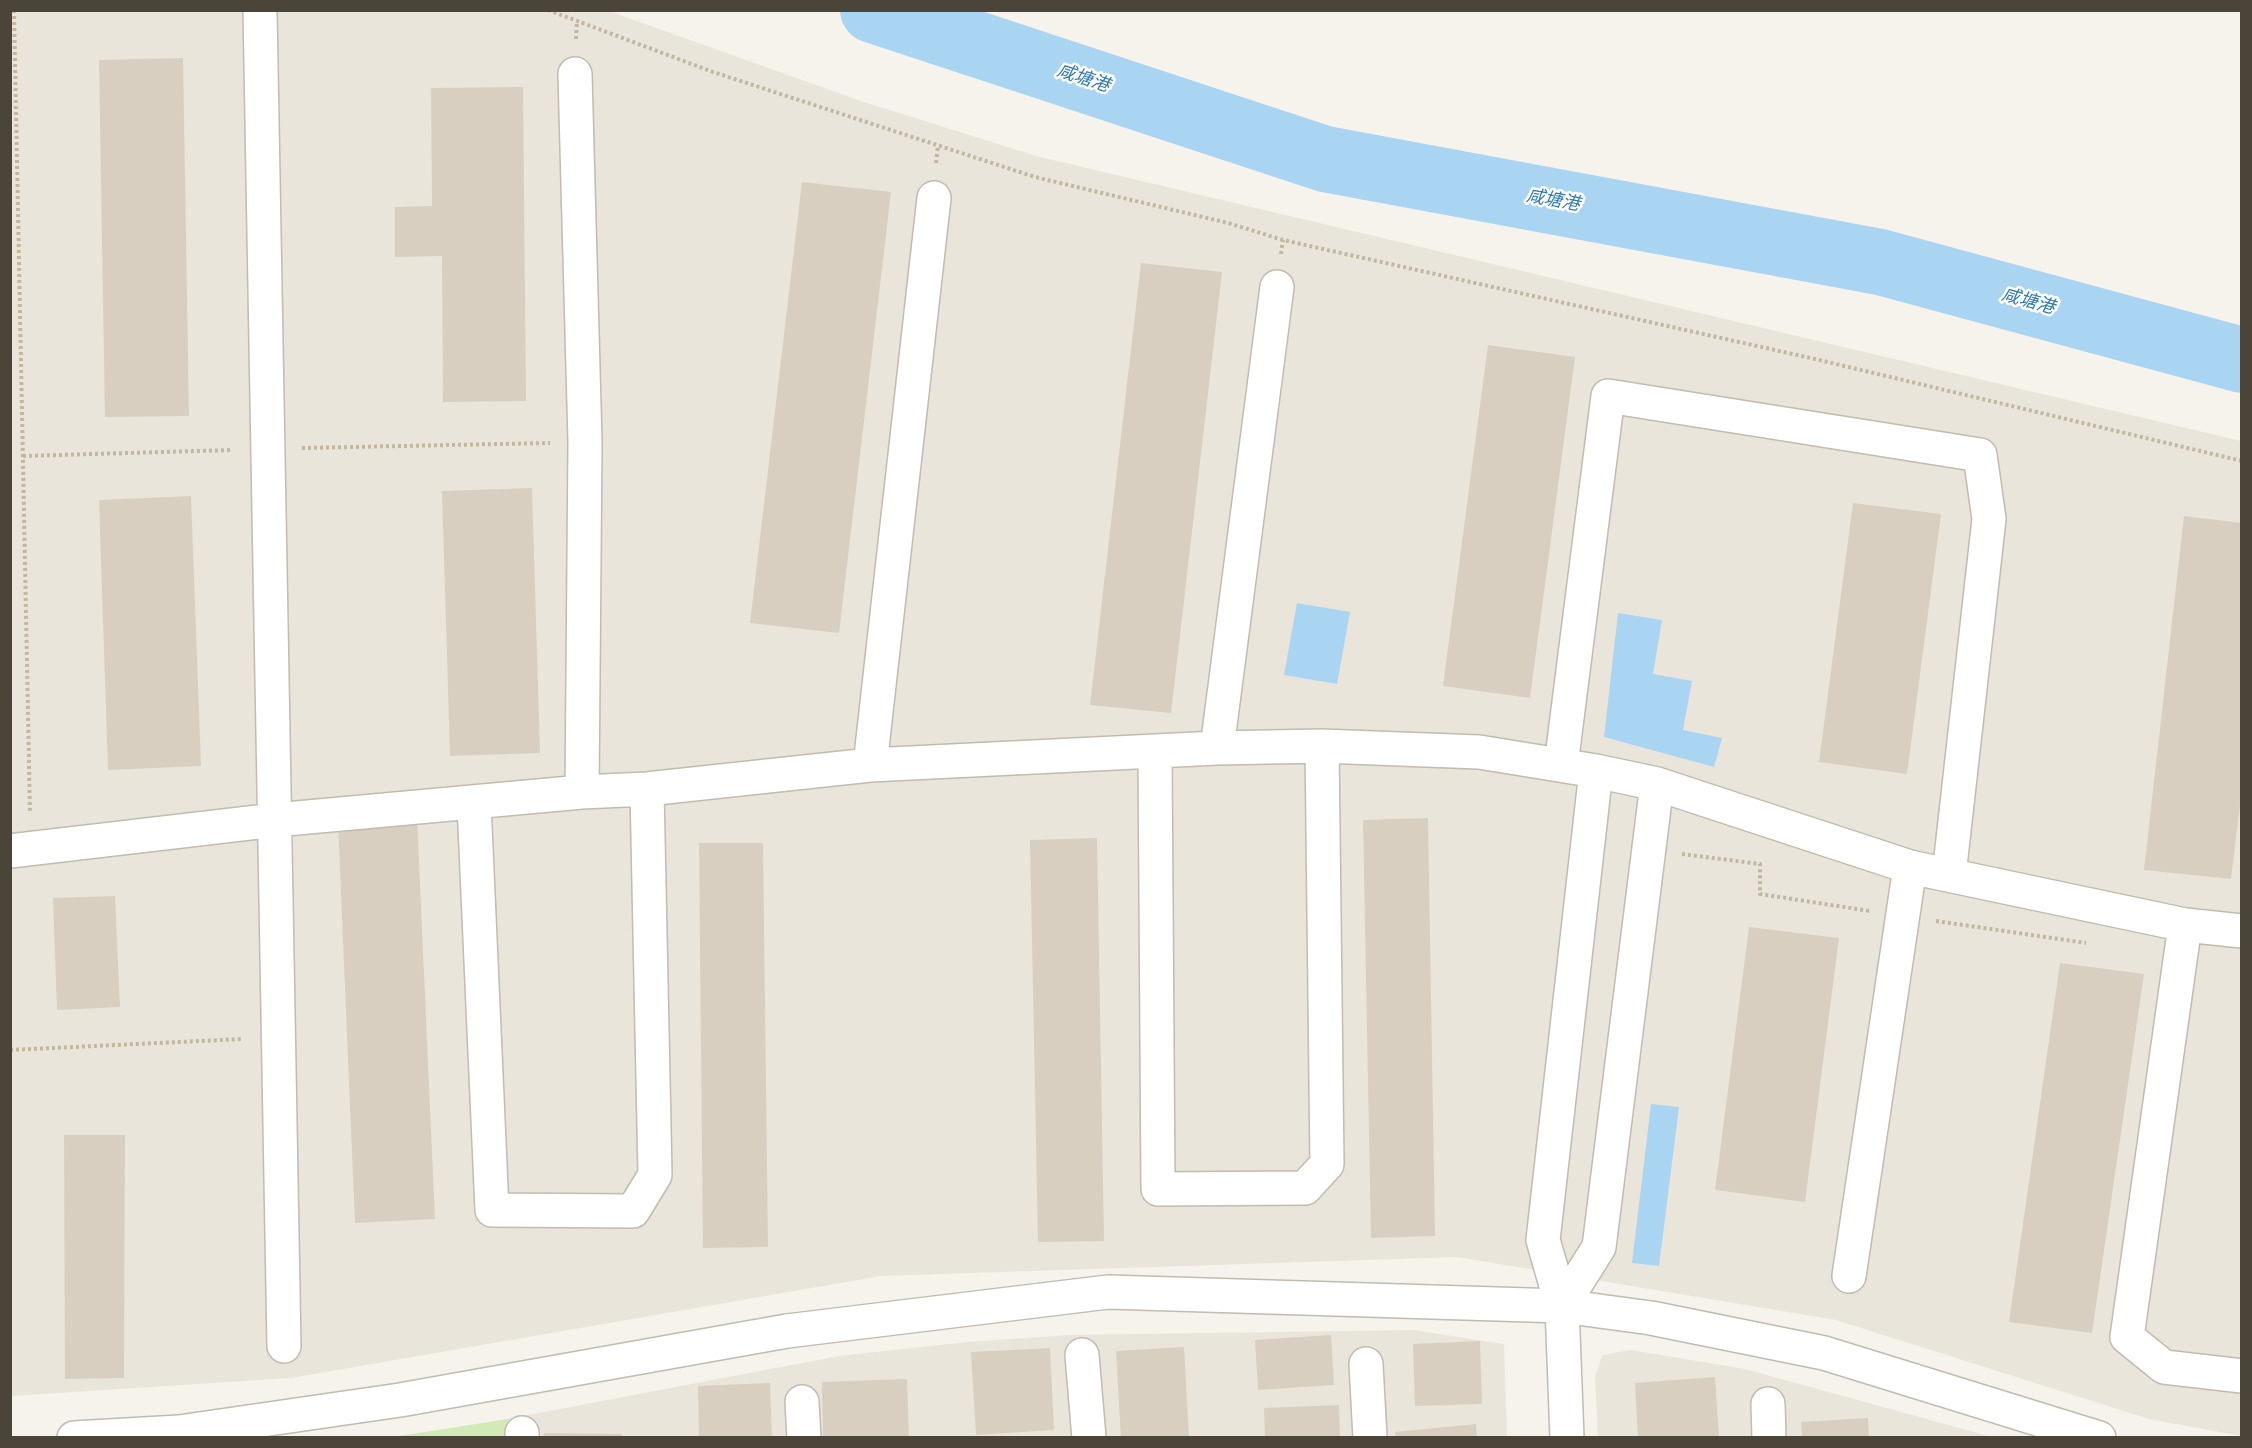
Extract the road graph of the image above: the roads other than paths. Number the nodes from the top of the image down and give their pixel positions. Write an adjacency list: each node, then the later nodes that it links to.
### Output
1 (260, 10): 15 (street)
2 (575, 74): 13 (street)
3 (934, 198): 8 (street)
4 (1277, 287): 6 (street)
5 (1322, 746): 6 (street); 7 (street); 9 (street)
6 (1217, 748): 7 (street)
7 (1155, 753): 8 (street)
8 (870, 765): 12 (street)
9 (1561, 765): 10 (street); 18 (street)
10 (1596, 771): 11 (street); 22 (street)
11 (1657, 784): 17 (street); 22 (street)
12 (647, 789): 13 (street); 14 (street)
13 (582, 792): 14 (street)
14 (474, 803): 15 (street)
15 (275, 820): 16 (street); 23 (street)
16 (21, 850)
17 (1910, 867): 18 (street); 21 (street)
18 (1949, 874): 19 (street)
19 (2186, 925): 20 (street); 26 (street)
20 (2241, 931)
21 (1849, 1276)
22 (1562, 1306): 29 (street); 33 (street); 35 (street)
23 (284, 1346)
24 (1082, 1355): 31 (street)
25 (1366, 1364): 32 (street)
26 (2241, 1376)
27 (802, 1402): 30 (street)
28 (1768, 1404): 34 (street)
29 (74, 1437)
30 (804, 1437)
31 (1089, 1437)
32 (1370, 1437)
33 (1567, 1437)
34 (1769, 1437)
35 (2099, 1437)

